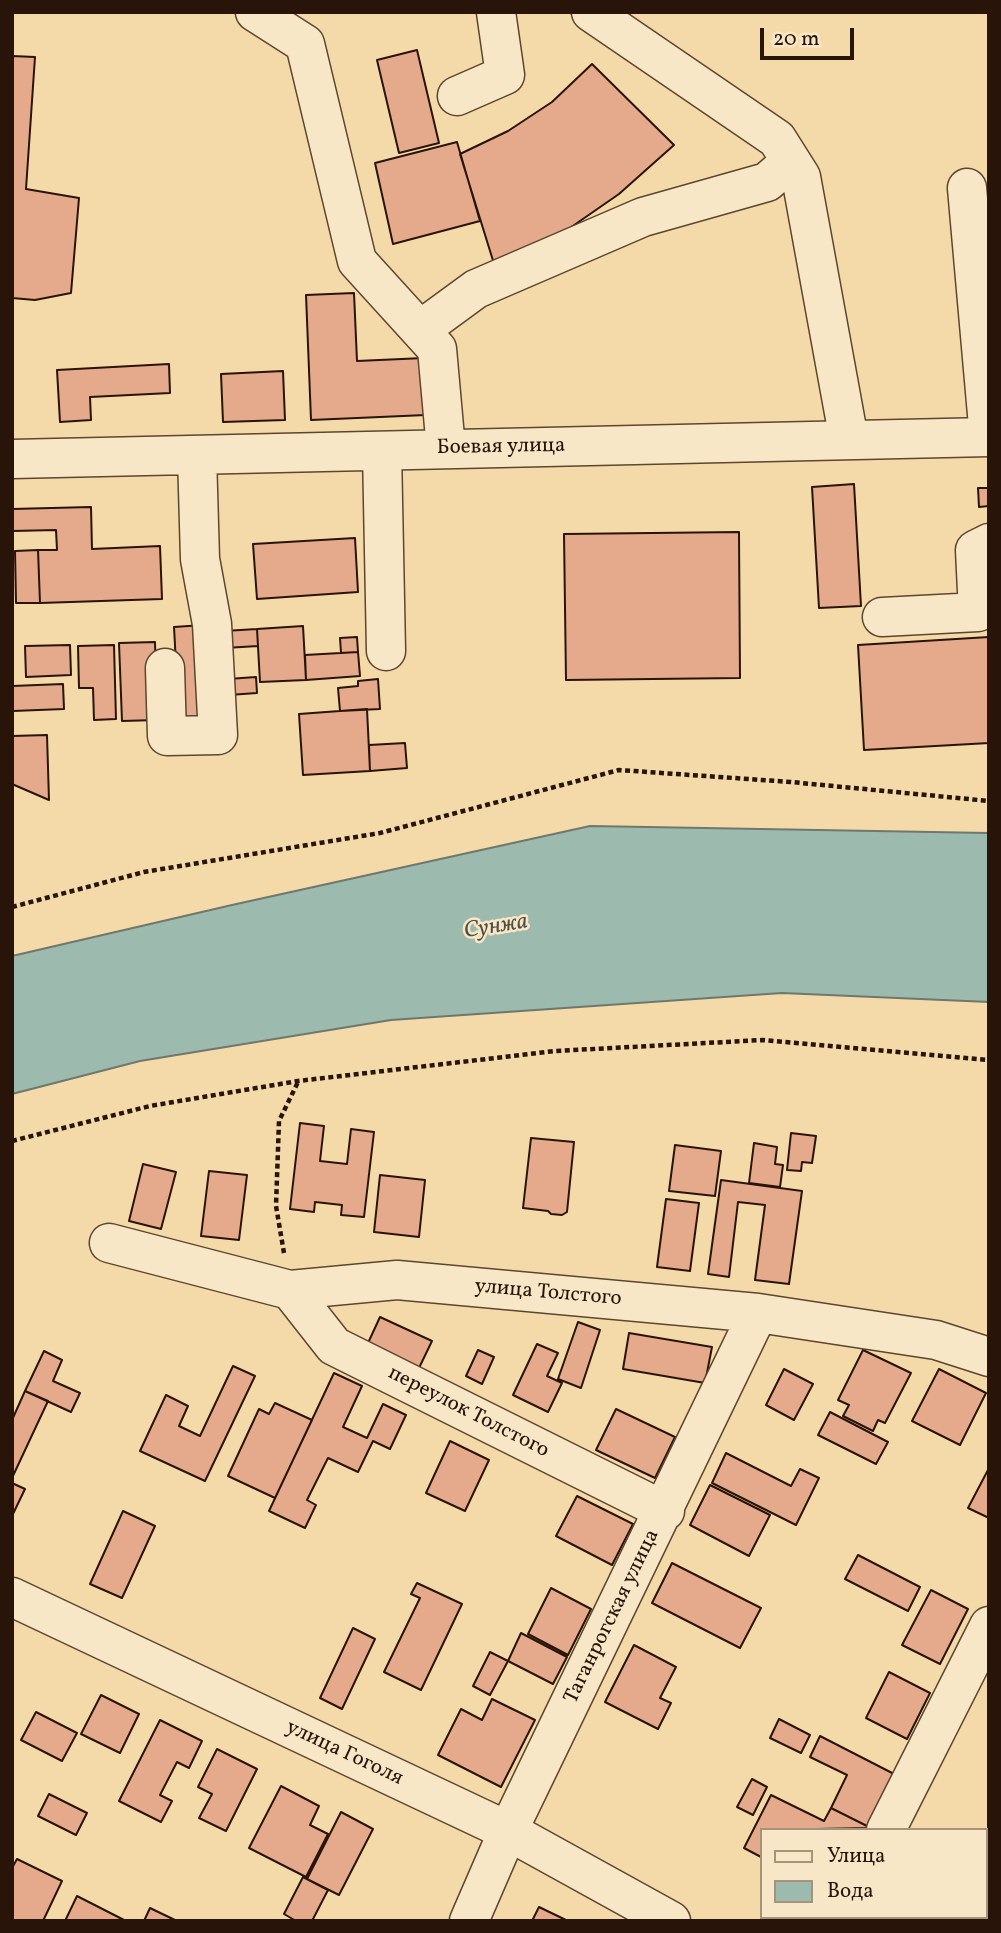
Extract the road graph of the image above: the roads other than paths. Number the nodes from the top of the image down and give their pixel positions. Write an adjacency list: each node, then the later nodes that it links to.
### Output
1 (255, 12): 7 (street)
2 (496, 12): 4 (street)
3 (591, 12): 5 (street)
4 (457, 96)
5 (791, 161): 7 (street); 9 (street)
6 (967, 188): 8 (street)
7 (420, 330): 10 (street)
8 (989, 437): 9 (street, Боевая улица)
9 (849, 440): 10 (street, Боевая улица)
10 (446, 449): 11 (street, Боевая улица)
11 (382, 451): 12 (street, Боевая улица); 16 (street)
12 (197, 455): 13 (street, Боевая улица); 17 (street)
13 (12, 459)
14 (989, 543): 15 (street)
15 (882, 617)
16 (386, 651)
17 (165, 668)
18 (109, 1243): 19 (street, улица Толстого)
19 (290, 1290): 20 (street, улица Толстого); 22 (street, переулок Толстого)
20 (758, 1313): 21 (street, улица Толстого); 22 (street, Таганрогская улица)
21 (989, 1357)
22 (665, 1511): 27 (street, Таганрогская улица)
23 (12, 1597): 27 (street, улица Гоголя)
24 (989, 1626): 25 (street)
25 (977, 1678): 26 (street)
26 (887, 1828)
27 (508, 1831): 28 (street, Таганрогская улица); 29 (street, улица Гоголя)
28 (469, 1921)
29 (671, 1921)

